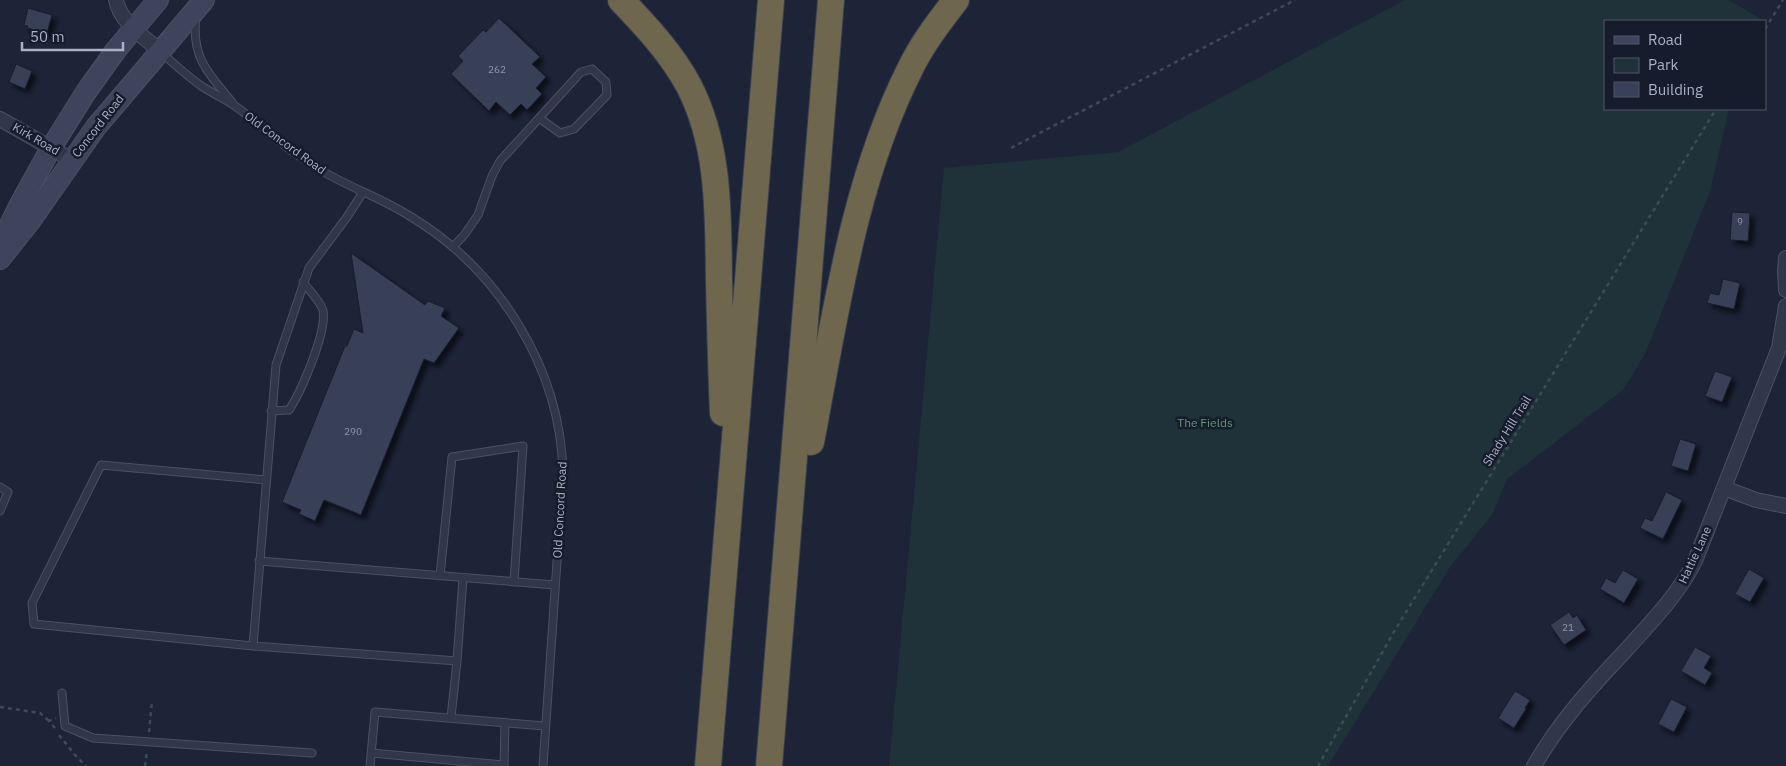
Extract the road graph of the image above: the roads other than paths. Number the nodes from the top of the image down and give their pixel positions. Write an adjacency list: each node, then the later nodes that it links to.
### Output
1 (116, 0): 8 (street, Old Concord Road)
2 (158, 0): 8 (main road, Concord Road)
3 (620, 0): 29 (highway)
4 (771, 0): 29 (highway)
5 (831, 0): 31 (highway)
6 (956, 0): 31 (highway)
7 (201, 3): 9 (main road, Concord Road); 10 (lane, Old Concord Road)
8 (134, 28): 9 (street, Old Concord Road); 13 (main road, Concord Road)
9 (160, 51): 10 (lane, Old Concord Road); 14 (main road, Concord Road)
10 (236, 106): 15 (lane, Old Concord Road)
11 (538, 118): 11 (lane); 17 (lane)
12 (0, 119): 13 (street, Kirk Road)
13 (51, 148): 14 (street, Kirk Road); 16 (main road, Concord Road)
14 (72, 160): 19 (main road, Concord Road)
15 (363, 192): 17 (lane, Old Concord Road); 20 (lane)
16 (0, 245)
17 (453, 247): 35 (lane, Old Concord Road)
18 (1786, 258): 21 (street)
19 (0, 259)
20 (303, 282): 23 (lane); 23 (lane)
21 (1786, 290)
22 (1786, 306): 26 (street, Hattie Lane)
23 (271, 411): 24 (lane)
24 (266, 480): 30 (lane); 36 (lane)
25 (0, 487): 28 (lane)
26 (1724, 488): 27 (street); 48 (street, Hattie Lane)
27 (1786, 506)
28 (0, 511)
29 (726, 543): 46 (highway)
30 (260, 561): 32 (lane); 36 (lane)
31 (786, 568): 47 (highway)
32 (440, 576): 33 (lane); 34 (lane)
33 (463, 578): 34 (lane); 37 (lane)
34 (514, 582): 35 (lane)
35 (555, 585): 41 (lane, Old Concord Road)
36 (253, 646): 37 (lane)
37 (457, 661): 39 (lane)
38 (62, 693): 42 (lane)
39 (451, 718): 40 (lane); 43 (lane)
40 (506, 723): 41 (lane); 43 (lane)
41 (545, 726): 45 (lane, Old Concord Road)
42 (312, 753)
43 (371, 753): 44 (lane)
44 (370, 766)
45 (543, 766)
46 (708, 766)
47 (770, 766)
48 (1534, 766)

